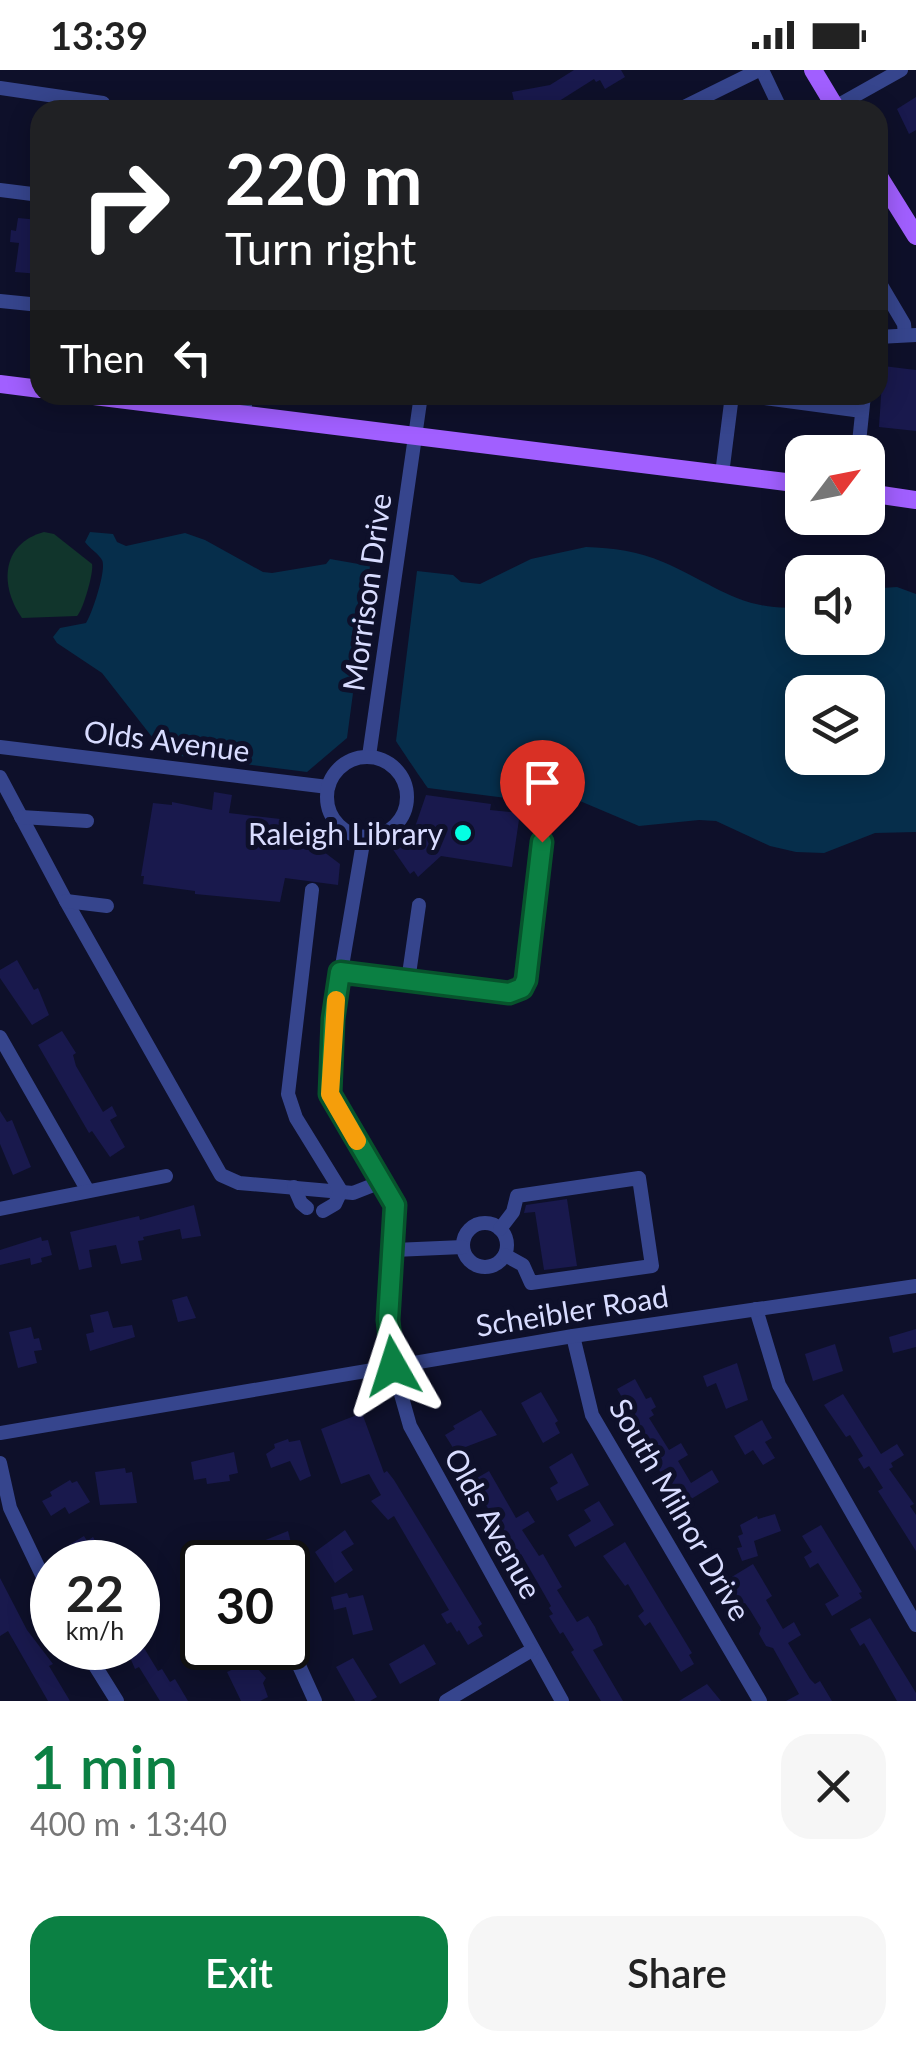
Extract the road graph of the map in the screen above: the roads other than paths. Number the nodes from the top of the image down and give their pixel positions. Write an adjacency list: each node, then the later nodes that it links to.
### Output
1 (760, 70): 6 (street); 7 (street)
2 (813, 70): 8 (main road)
3 (901, 70): 9 (street)
4 (0, 88): 5 (street)
5 (82, 100)
6 (698, 100)
7 (775, 100)
8 (831, 100)
9 (850, 100)
10 (0, 190): 12 (street)
11 (888, 191): 13 (main road)
12 (30, 194)
13 (916, 236)
14 (888, 297): 17 (street)
15 (0, 301): 16 (street)
16 (30, 304)
17 (910, 335)
18 (0, 384): 19 (main road)
19 (30, 388)
20 (167, 405): 27 (main road)
21 (245, 405): 27 (street)
22 (420, 405): 29 (street, Morrison Drive)
23 (731, 405): 30 (street)
24 (817, 405): 26 (street)
25 (863, 405): 26 (street)
26 (862, 411): 28 (street)
27 (244, 415): 29 (main road)
28 (860, 435)
29 (417, 436): 30 (main road); 35 (street, Morrison Drive)
30 (722, 474): 31 (main road)
31 (785, 482)
32 (885, 495): 33 (main road)
33 (916, 500)
34 (0, 747): 37 (street, Olds Avenue)
35 (369, 756): 37 (street); 40 (street)
36 (0, 777): 38 (street)
37 (328, 787): 40 (street)
38 (21, 817): 39 (street); 43 (street)
39 (87, 821)
40 (364, 837): 46 (street)
41 (542, 842): 47 (street)
42 (312, 890): 53 (street)
43 (66, 901): 45 (street); 51 (street)
44 (419, 905): 47 (street)
45 (107, 906)
46 (340, 972): 47 (street); 50 (street)
47 (408, 981)
48 (0, 1037): 52 (street)
49 (166, 1176): 52 (street)
50 (381, 1182): 53 (street); 59 (street)
51 (294, 1187): 53 (street); 54 (street)
52 (88, 1191): 55 (street)
53 (341, 1191): 56 (street)
54 (307, 1208)
55 (0, 1209)
56 (324, 1211)
57 (500, 1230): 58 (street); 60 (street); 60 (street)
58 (462, 1248): 59 (street); 60 (street)
59 (394, 1250): 64 (street)
60 (505, 1255)
61 (916, 1286): 62 (street, Scheibler Road)
62 (756, 1310): 63 (street, Scheibler Road); 68 (street)
63 (572, 1336): 64 (street, Scheibler Road); 76 (street, South Milnor Drive)
64 (393, 1366): 65 (street, Scheibler Road); 69 (street, Olds Avenue)
65 (0, 1434)
66 (0, 1463): 67 (street)
67 (30, 1550)
68 (916, 1625)
69 (532, 1650): 74 (street); 75 (street, Olds Avenue)
70 (98, 1670): 72 (street)
71 (301, 1670): 73 (street)
72 (117, 1701)
73 (315, 1701)
74 (446, 1701)
75 (562, 1701)
76 (760, 1701)

